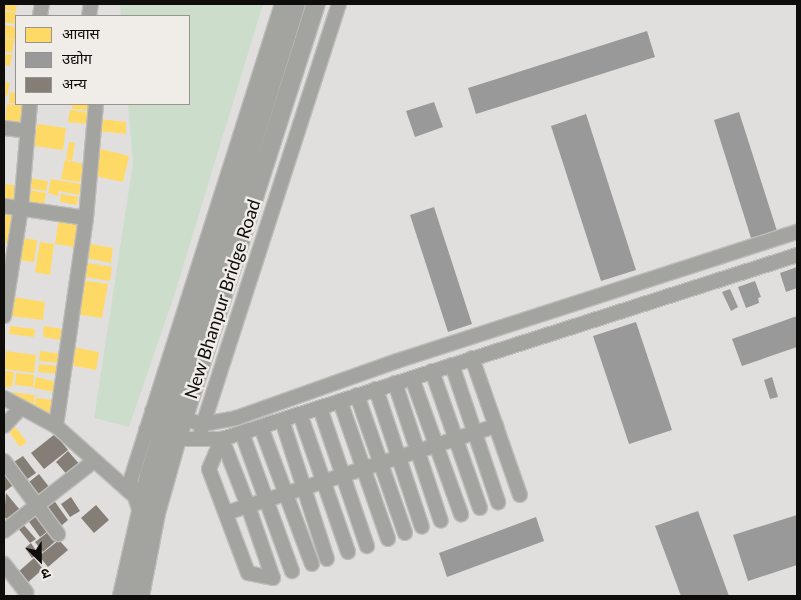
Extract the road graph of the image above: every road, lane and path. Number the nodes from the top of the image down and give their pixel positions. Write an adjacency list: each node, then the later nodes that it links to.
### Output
1 (282, 4): 26 (street)
2 (296, 4): 26 (street, New Bhanpur Bridge Road)
3 (316, 4): 26 (street, New Bhanpur Bridge Road)
4 (339, 4): 29 (street)
5 (30, 105): 8 (street)
6 (96, 105): 11 (street)
7 (4, 128): 8 (street)
8 (28, 131): 10 (street)
9 (4, 206): 10 (street)
10 (21, 208): 11 (street); 14 (street)
11 (86, 218): 31 (street)
12 (797, 232): 29 (street)
13 (797, 255): 15 (street)
14 (4, 316)
15 (472, 358): 16 (street); 32 (street)
16 (452, 365): 17 (street); 35 (street)
17 (432, 371): 18 (street); 38 (street)
18 (412, 378): 19 (street); 40 (street)
19 (395, 383): 20 (street); 41 (street)
20 (376, 389): 21 (street); 42 (street)
21 (357, 395): 23 (street); 45 (street)
22 (4, 398): 24 (street)
23 (340, 401): 25 (street); 46 (street)
24 (20, 408): 30 (street); 31 (street)
25 (320, 408): 27 (street); 47 (street)
26 (168, 414): 29 (street); 36 (street, New Bhanpur Bridge Road)
27 (300, 414): 28 (street); 48 (street)
28 (282, 420): 33 (street); 49 (street)
29 (203, 424): 39 (street)
30 (4, 426)
31 (56, 426): 43 (street)
32 (496, 426): 35 (street); 52 (street)
33 (261, 427): 34 (street); 51 (street)
34 (242, 433): 37 (street); 53 (street)
35 (475, 433): 38 (street); 54 (street)
36 (161, 434): 39 (street); 50 (street); 58 (street, New Bhanpur Bridge Road); 75 (street, New Bhanpur Bridge Road)
37 (222, 439): 39 (street); 56 (street); 59 (street)
38 (456, 439): 40 (street); 57 (street)
39 (199, 440)
40 (436, 445): 41 (street); 60 (street)
41 (418, 451): 42 (street); 61 (street)
42 (399, 457): 45 (street); 62 (street)
43 (94, 460): 50 (street); 55 (street)
44 (4, 461): 55 (street)
45 (381, 463): 46 (street); 64 (street)
46 (363, 468): 47 (street); 66 (street)
47 (343, 475): 48 (street); 67 (street)
48 (324, 481): 49 (street); 68 (street)
49 (304, 488): 51 (street); 69 (street)
50 (131, 493): 58 (street)
51 (286, 493): 53 (street); 71 (street)
52 (520, 495)
53 (266, 500): 56 (street); 72 (street)
54 (498, 502)
55 (36, 505): 63 (street); 65 (street)
56 (248, 506): 59 (street); 59 (street)
57 (480, 508)
58 (140, 512): 74 (street, New Bhanpur Bridge Road)
59 (226, 513)
60 (461, 514)
61 (441, 521)
62 (422, 528)
63 (4, 531)
64 (405, 533)
65 (58, 534)
66 (388, 539)
67 (367, 546)
68 (348, 552)
69 (327, 559)
70 (4, 564): 73 (street)
71 (312, 564)
72 (292, 571)
73 (26, 592)
74 (122, 596)
75 (140, 596)

